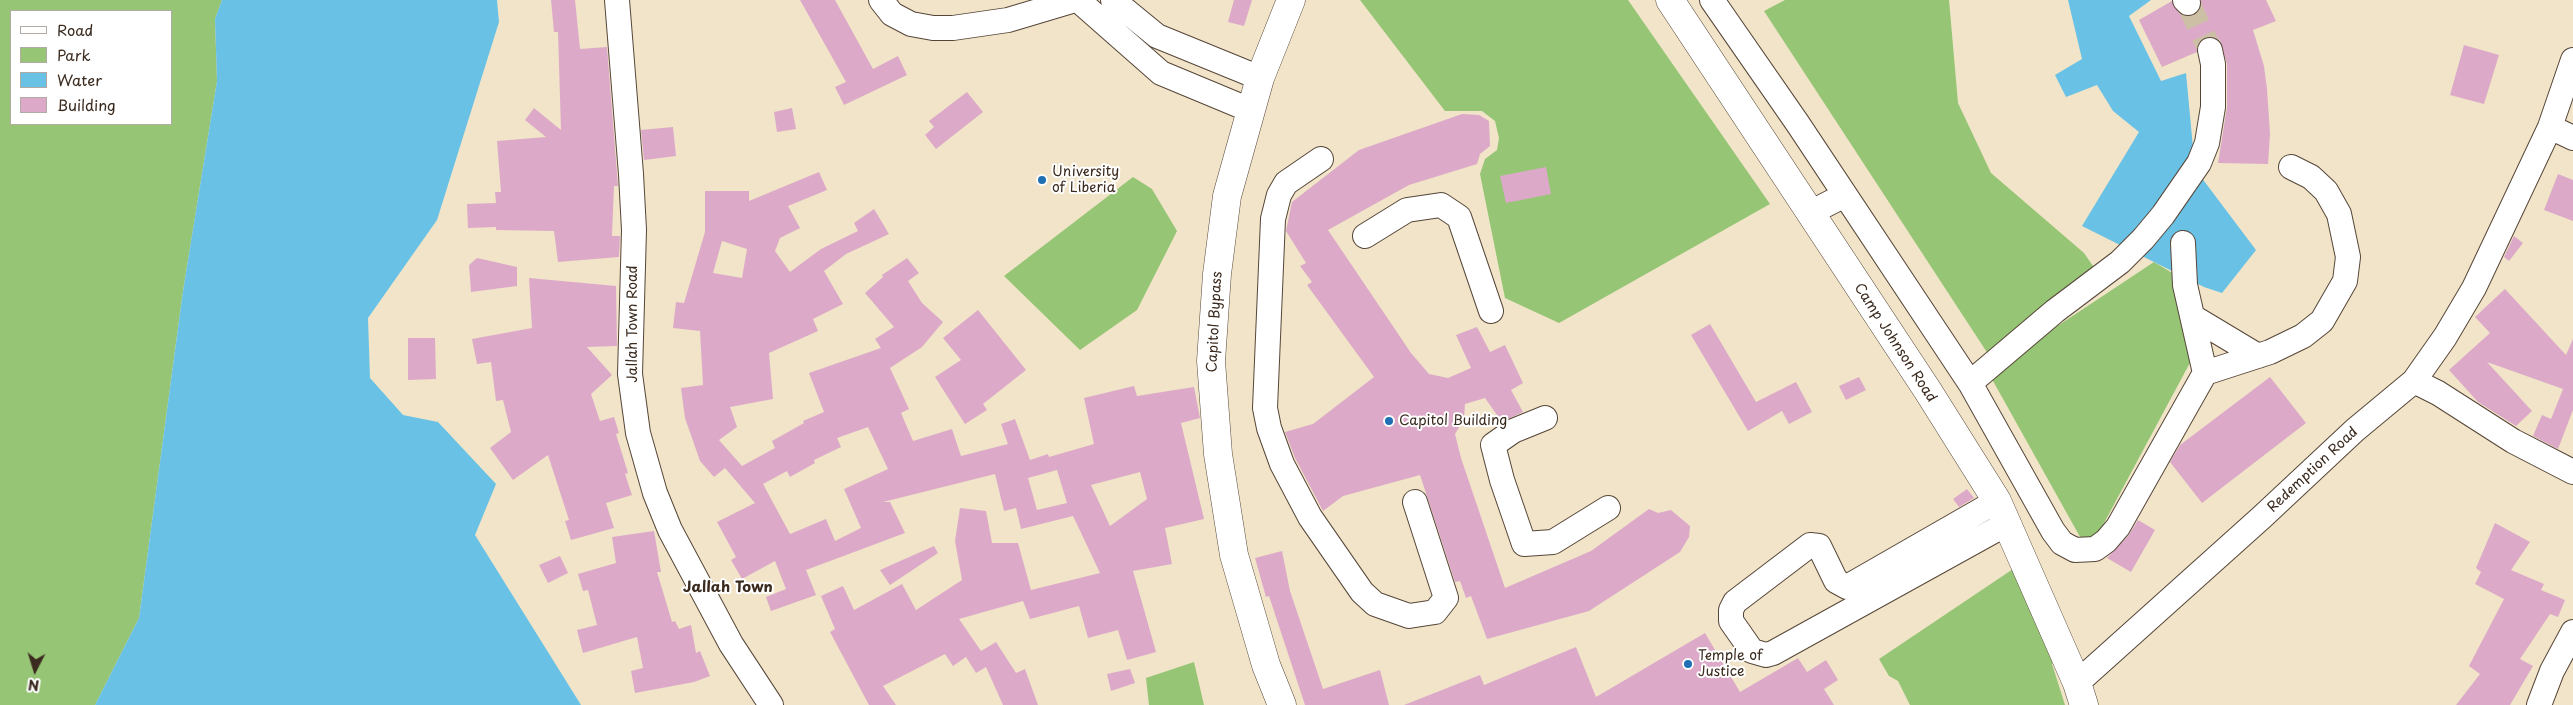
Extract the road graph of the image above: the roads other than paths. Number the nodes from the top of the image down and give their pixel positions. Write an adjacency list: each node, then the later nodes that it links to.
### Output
1 (617, 0): 33 (street, Jallah Town Road)
2 (881, 0): 3 (street)
3 (1077, 0): 11 (street)
4 (1113, 0): 10 (street)
5 (1290, 0): 10 (main road, Capitol Bypass)
6 (1670, 0): 17 (main road, Camp Johnson Road)
7 (1714, 0): 16 (street)
8 (2210, 50): 25 (street)
9 (2573, 60): 12 (street, Redemption Road)
10 (1260, 78): 11 (main road, Capitol Bypass)
11 (1250, 110): 34 (main road, Capitol Bypass)
12 (2550, 127): 13 (street); 24 (street, Redemption Road)
13 (2573, 138)
14 (1321, 158): 28 (street)
15 (2291, 167): 22 (street)
16 (1845, 195): 17 (street); 25 (street)
17 (1810, 213): 30 (main road, Camp Johnson Road)
18 (1365, 236): 20 (street)
19 (2184, 244): 21 (street)
20 (1491, 312)
21 (2193, 318): 22 (street); 23 (street)
22 (2258, 356): 23 (street)
23 (2205, 373): 25 (street)
24 (2414, 381): 27 (street); 32 (street, Redemption Road)
25 (1970, 383)
26 (1545, 418): 29 (street)
27 (2573, 472)
28 (1416, 502)
29 (1608, 508)
30 (2002, 512): 30 (street); 32 (main road, Camp Johnson Road)
31 (2573, 632): 35 (street)
32 (2080, 694)
33 (771, 705)
34 (1282, 705)
35 (2539, 705)

